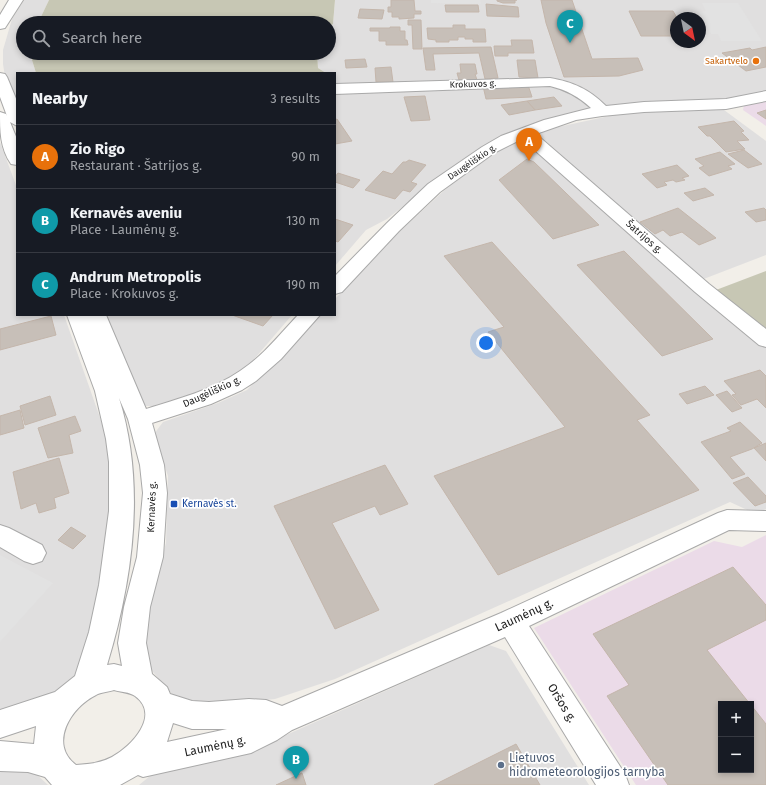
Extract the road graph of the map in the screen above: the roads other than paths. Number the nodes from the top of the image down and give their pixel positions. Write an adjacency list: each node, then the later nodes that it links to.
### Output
1 (16, 0): 2 (street)
2 (0, 25)
3 (0, 77): 6 (street)
4 (336, 89): 7 (street, Krokuvos g.)
5 (766, 96): 7 (street, Daugėliškio g.)
6 (13, 99): 8 (street)
7 (602, 112): 10 (street, Daugėliškio g.)
8 (16, 116)
9 (0, 117): 11 (street)
10 (523, 133): 12 (street, Daugėliškio g.); 16 (street, Šatrijos g.)
11 (16, 157)
12 (336, 287)
13 (77, 316): 23 (street)
14 (96, 316): 17 (street, Kernavės g.)
15 (309, 316): 17 (street, Daugėliškio g.)
16 (766, 340)
17 (139, 419): 22 (street, Kernavės g.)
18 (766, 521): 21 (street, Laumėnų g.)
19 (0, 535): 20 (street)
20 (33, 553)
21 (511, 622): 26 (street, Laumėnų g.); 31 (street, Oršos g.)
22 (139, 682): 23 (street); 25 (street)
23 (87, 684): 24 (street)
24 (63, 703): 27 (street); 30 (street)
25 (158, 704): 26 (street); 29 (street)
26 (282, 720): 29 (street, Laumėnų g.)
27 (0, 724)
28 (0, 756): 30 (street)
29 (135, 773): 30 (street)
30 (64, 776)
31 (614, 785)

